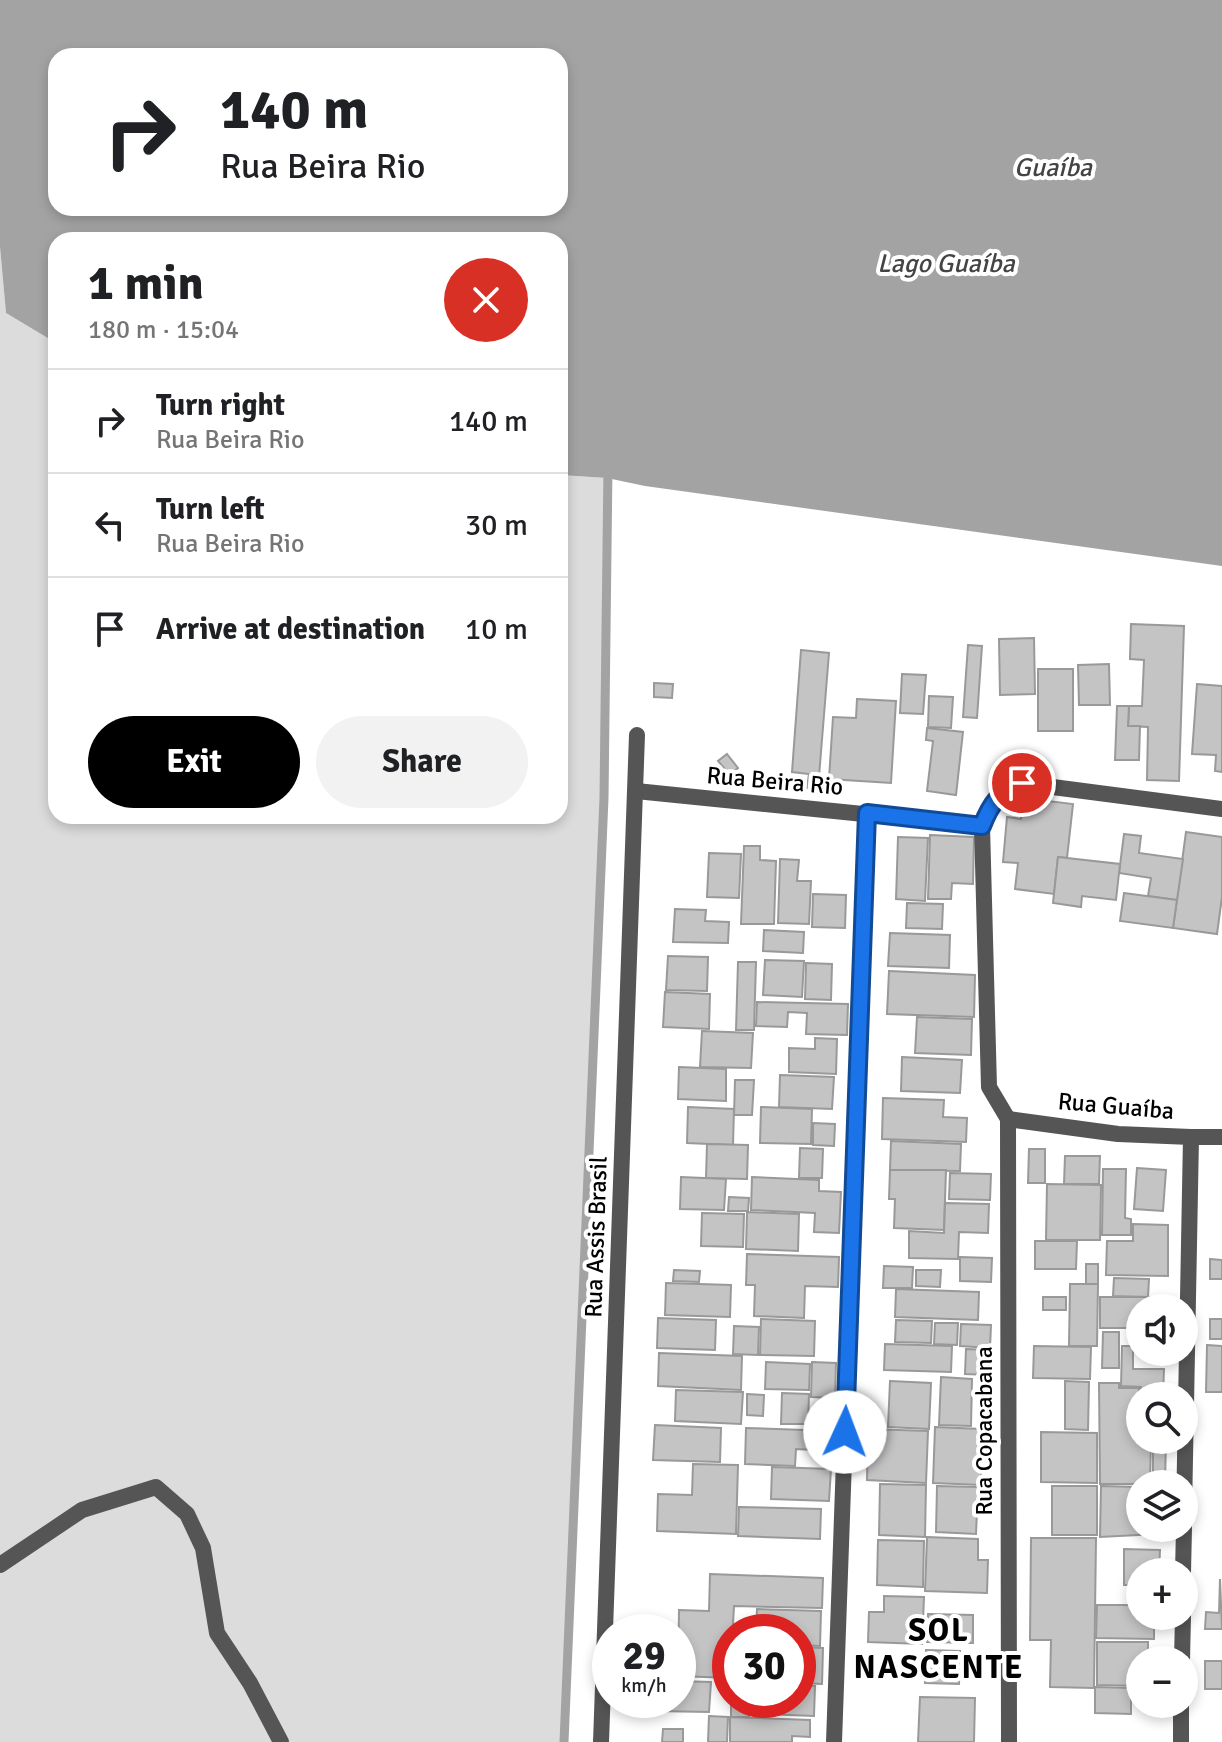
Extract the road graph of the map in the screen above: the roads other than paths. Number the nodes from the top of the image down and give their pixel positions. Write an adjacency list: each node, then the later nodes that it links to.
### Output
1 (637, 735): 2 (street, Rua Assis Brasil)
2 (636, 791): 4 (street, Rua Beira Rio); 13 (street, Rua Assis Brasil)
3 (1222, 809): 5 (street)
4 (867, 813): 5 (street, Rua Beira Rio); 14 (street)
5 (982, 826): 6 (street)
6 (1008, 1119): 7 (street, Rua Guaíba); 15 (street, Rua Copacabana)
7 (1191, 1137): 8 (street); 9 (street, Rua Guaíba)
8 (1222, 1137)
9 (1185, 1470)
10 (0, 1565): 12 (street)
11 (1181, 1718): 16 (street)
12 (281, 1742)
13 (601, 1742)
14 (834, 1742)
15 (1009, 1742)
16 (1181, 1742)

